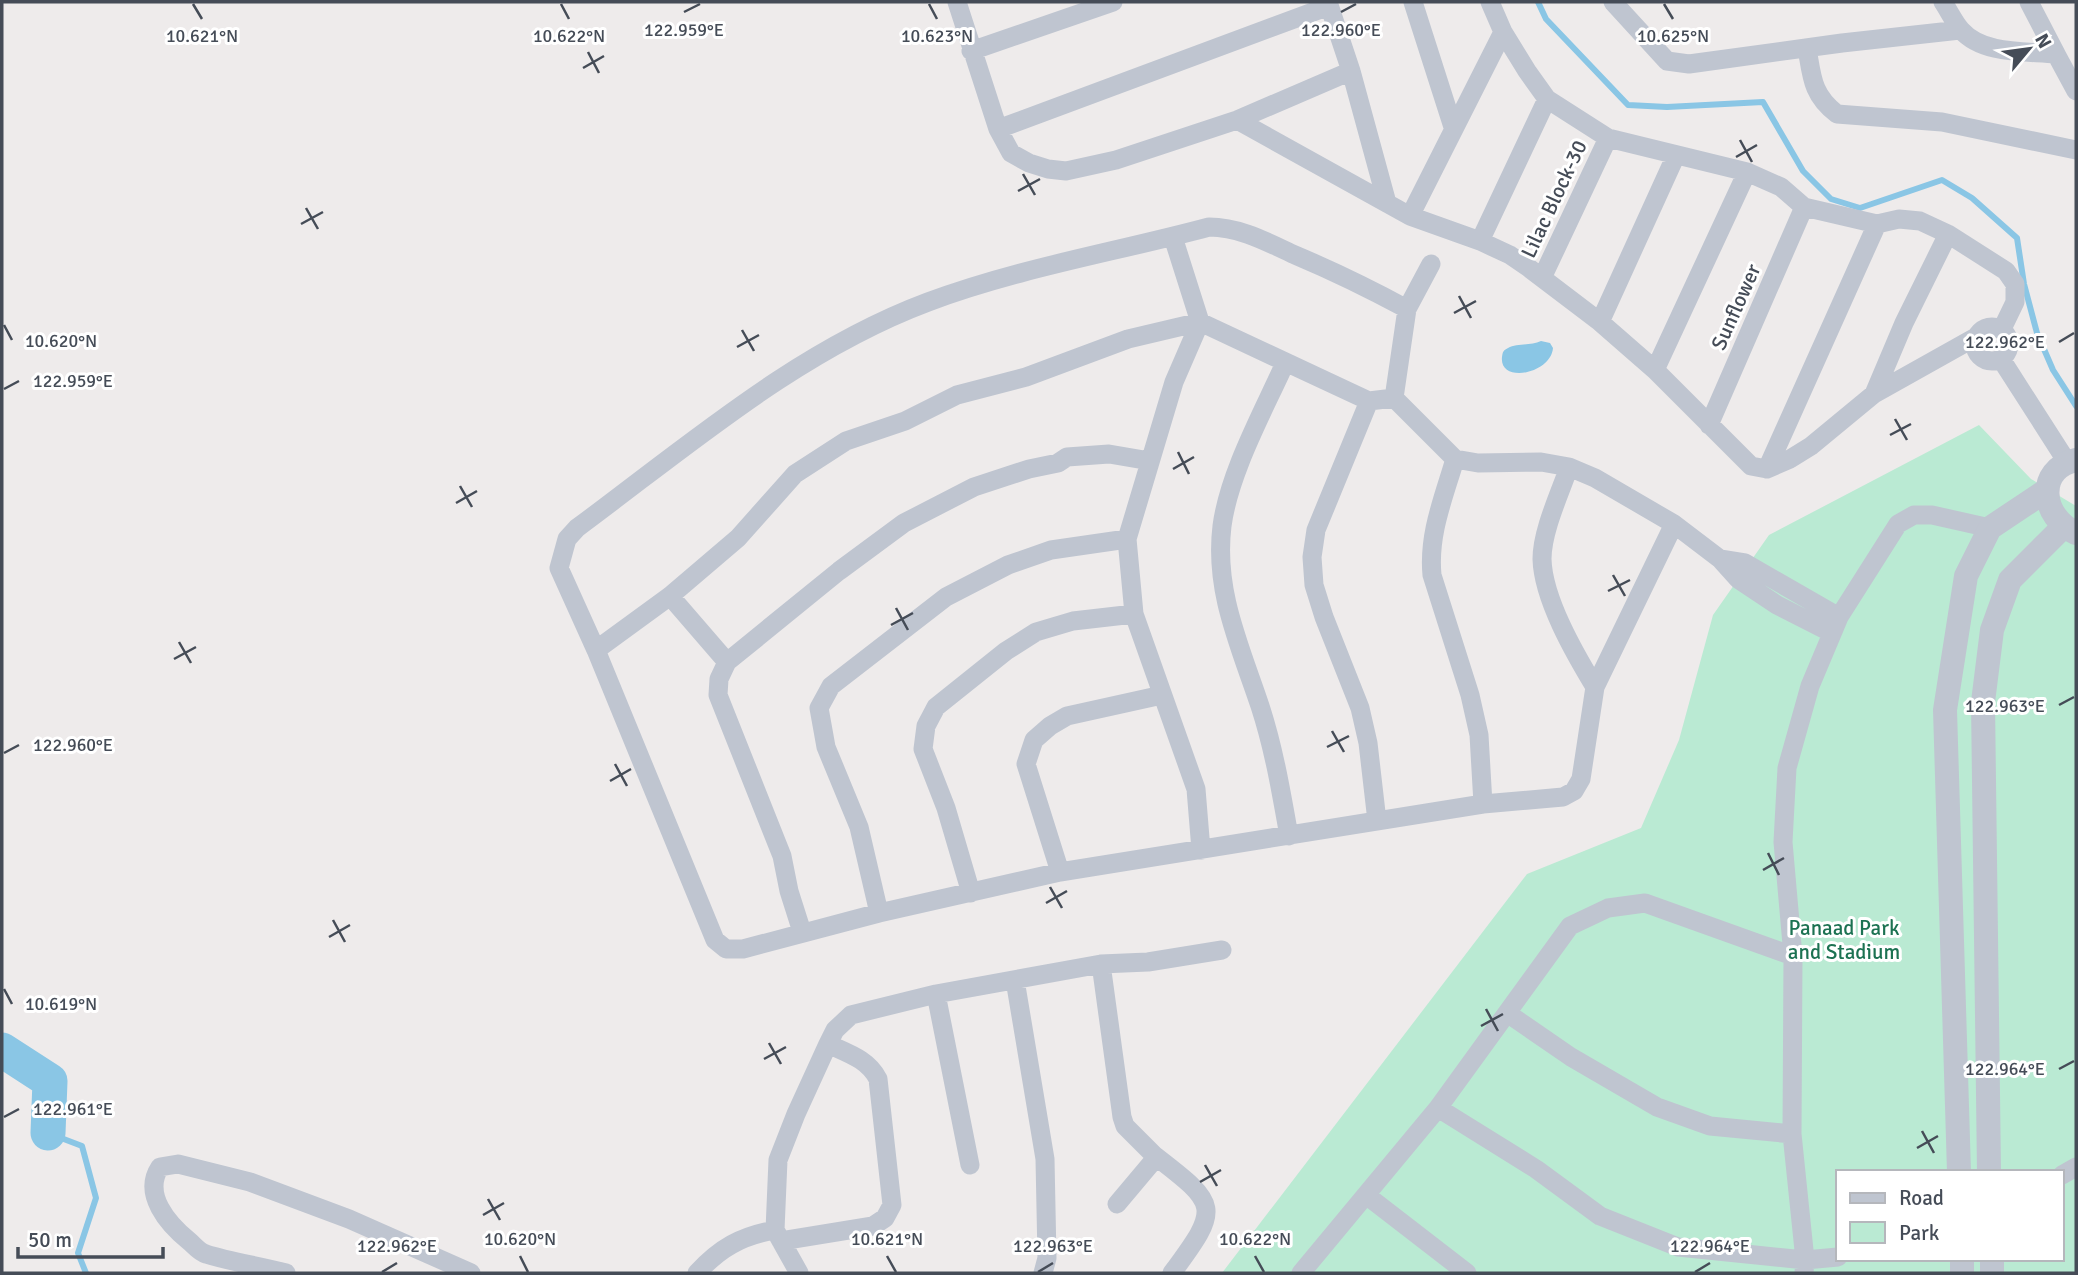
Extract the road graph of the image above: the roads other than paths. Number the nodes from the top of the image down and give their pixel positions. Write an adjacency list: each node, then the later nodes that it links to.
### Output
1 (957, 2): 12 (street)
2 (1113, 2): 12 (street)
3 (1413, 2): 18 (street)
4 (1490, 2): 10 (street)
5 (1613, 2): 11 (street)
6 (1943, 2): 9 (street)
7 (2029, 2): 13 (street)
8 (1329, 4): 14 (street); 19 (street)
9 (1961, 30): 11 (street); 13 (street)
10 (1503, 32): 16 (street); 18 (street)
11 (1807, 48): 21 (street)
12 (971, 51): 19 (street)
13 (2056, 54): 15 (street)
14 (1351, 71): 17 (street); 24 (street)
15 (2076, 90)
16 (1548, 99): 20 (street); 30 (street)
17 (1237, 120): 19 (street); 24 (street)
18 (1453, 127): 26 (street)
19 (998, 129)
20 (1608, 138): 22 (street); 32 (street, Lilac Block-30)
21 (2076, 150)
22 (1676, 155): 23 (street); 35 (street)
23 (1747, 172): 25 (street); 40 (street)
24 (1387, 203): 26 (street)
25 (1804, 207): 27 (street); 44 (street, Sunflower)
26 (1410, 216): 30 (street)
27 (1877, 224): 28 (street); 49 (street)
28 (1948, 234): 36 (street); 41 (street)
29 (1173, 237): 33 (street); 34 (street); 58 (street)
30 (1480, 242): 32 (street)
31 (1431, 264): 33 (street)
32 (1542, 278): 35 (street)
33 (1407, 309): 42 (street)
34 (1200, 322): 39 (street); 46 (street); 55 (street)
35 (1600, 322): 40 (street)
36 (2002, 329): 37 (street); 38 (street)
37 (1974, 338): 38 (street); 41 (street)
38 (2001, 359): 47 (street)
39 (1285, 363): 43 (street); 64 (street)
40 (1654, 370): 44 (street)
41 (1874, 394): 49 (street)
42 (1394, 398): 43 (street); 45 (street)
43 (1369, 401): 63 (street)
44 (1709, 425): 49 (street)
45 (1455, 458): 48 (street); 62 (street)
46 (1150, 461): 54 (street); 59 (street)
47 (2072, 461): 50 (street)
48 (1569, 467): 51 (street); 60 (street)
49 (1767, 470)
50 (2047, 490): 52 (street); 53 (street)
51 (1674, 524): 57 (street); 60 (street)
52 (1990, 528): 57 (street); 81 (street)
53 (2069, 530): 82 (street)
54 (1128, 539): 56 (street); 68 (street)
55 (670, 597): 58 (street); 59 (street)
56 (1134, 614): 61 (street); 67 (street)
57 (1836, 625): 71 (street)
58 (596, 650): 69 (street)
59 (727, 662): 69 (street)
60 (1595, 687): 62 (street)
61 (1162, 695): 65 (street); 66 (street)
62 (1483, 804): 63 (street)
63 (1377, 821): 64 (street)
64 (1289, 836): 65 (street)
65 (1201, 850): 66 (street)
66 (1060, 872): 67 (street)
67 (971, 893): 68 (street)
68 (879, 913): 69 (street)
69 (802, 932)
70 (1223, 950): 72 (street)
71 (1793, 956): 75 (street); 78 (street)
72 (1101, 964): 73 (street); 79 (street)
73 (1015, 980): 74 (street); 93 (street)
74 (936, 995): 76 (street); 80 (street)
75 (1507, 1013): 77 (street); 78 (street)
76 (828, 1044): 85 (street); 85 (street)
77 (1438, 1108): 83 (street); 87 (street)
78 (1791, 1134): 87 (street)
79 (1154, 1155): 84 (street); 94 (street)
80 (970, 1165)
81 (1959, 1170)
82 (1989, 1170)
83 (1366, 1195): 95 (street); 96 (street)
84 (1117, 1204)
85 (778, 1236): 91 (street); 92 (street)
86 (1836, 1258): 87 (street)
87 (1804, 1267)
88 (248, 1268): 89 (street); 90 (street)
89 (286, 1273)
90 (471, 1273)
91 (697, 1273)
92 (799, 1273)
93 (1044, 1273)
94 (1172, 1273)
95 (1301, 1273)
96 (1467, 1273)

